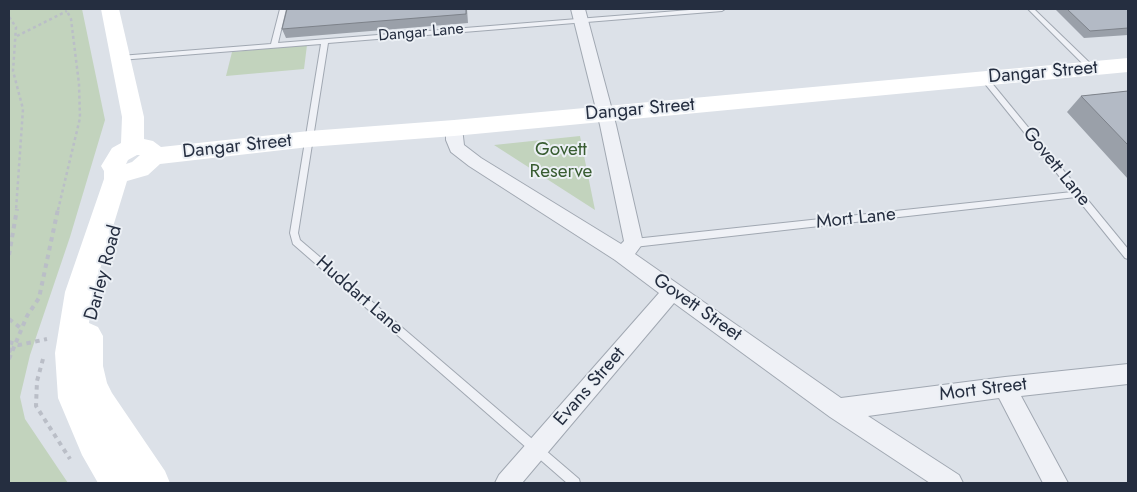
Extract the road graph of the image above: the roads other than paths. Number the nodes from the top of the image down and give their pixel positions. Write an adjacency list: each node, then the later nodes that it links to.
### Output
1 (110, 9): 8 (main road, Darley Road)
2 (283, 9): 7 (lane)
3 (722, 9): 5 (lane, Dangar Lane)
4 (1030, 9): 10 (lane)
5 (579, 14): 6 (lane, Dangar Lane); 12 (street)
6 (325, 41): 7 (lane, Dangar Lane); 14 (lane, Huddart Lane)
7 (274, 45): 8 (lane, Dangar Lane)
8 (120, 58): 15 (main road, Darley Road)
9 (1128, 65): 10 (main road, Dangar Street)
10 (1091, 68): 11 (main road, Dangar Street)
11 (984, 78): 12 (street, Dangar Street); 16 (lane, Govett Lane)
12 (605, 113): 13 (street, Dangar Street); 17 (street)
13 (454, 128): 14 (street, Dangar Street); 17 (street, Govett Street)
14 (309, 139): 15 (street, Dangar Street); 23 (lane, Huddart Lane)
15 (135, 161): 24 (main road, Darley Road); 25 (main road, Darley Road)
16 (1078, 194): 17 (lane, Mort Lane); 18 (lane, Govett Lane)
17 (628, 249): 19 (street, Govett Street)
18 (1128, 255)
19 (673, 290): 22 (street, Govett Street); 23 (street, Evans Street)
20 (1128, 374): 21 (street, Mort Street)
21 (1005, 387): 22 (street, Mort Street); 29 (street)
22 (838, 409): 28 (street, Govett Street)
23 (536, 449): 26 (street, Evans Street); 27 (lane, Huddart Lane)
24 (117, 483)
25 (153, 483)
26 (507, 483)
27 (575, 483)
28 (951, 483)
29 (1056, 483)

